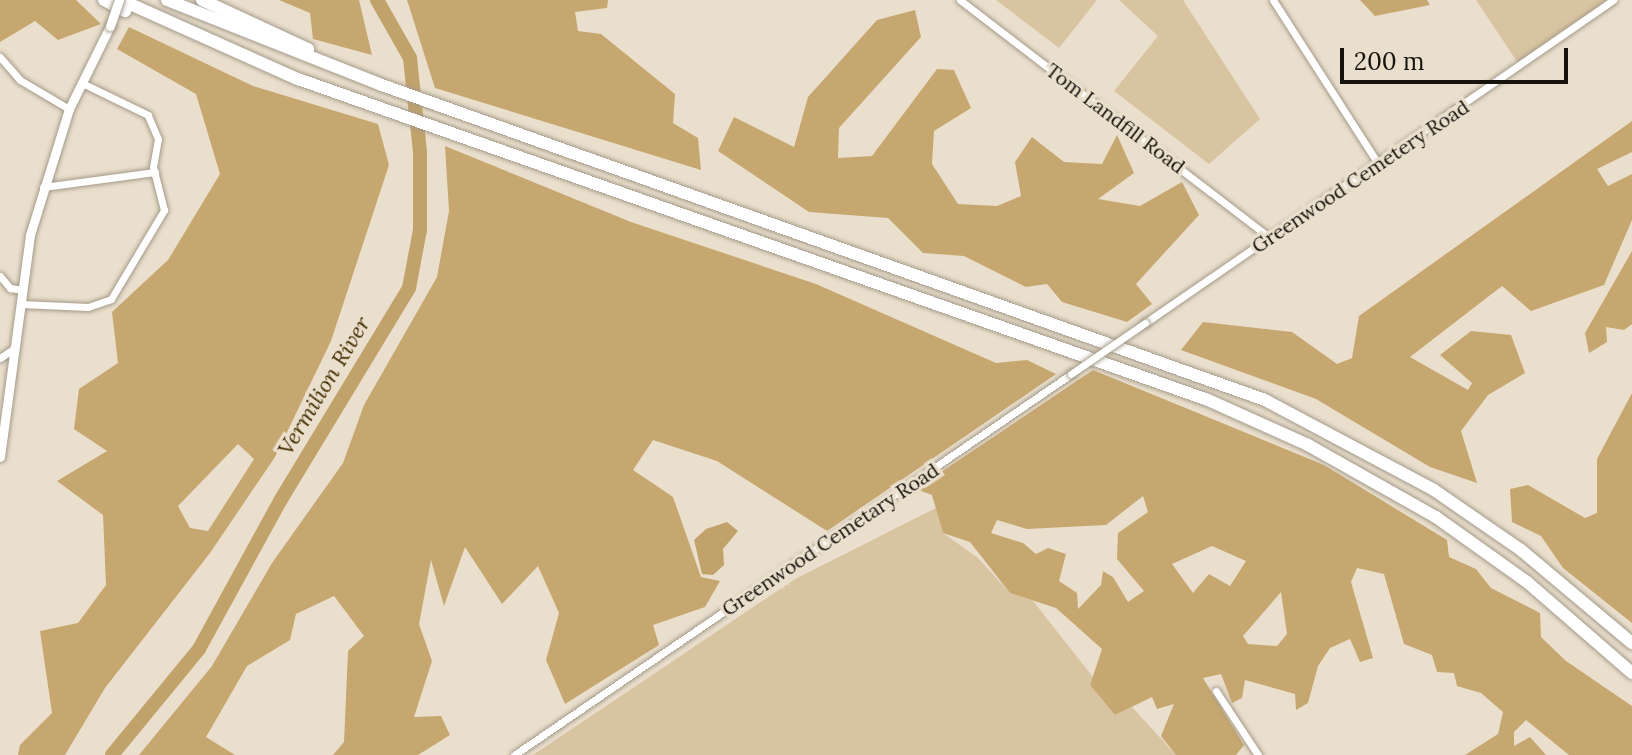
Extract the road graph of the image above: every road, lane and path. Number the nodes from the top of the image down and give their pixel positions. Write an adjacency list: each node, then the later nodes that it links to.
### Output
1 (104, 0): 10 (highway)
2 (120, 0): 10 (highway); 11 (street, bridge)
3 (167, 0): 8 (highway)
4 (202, 0): 8 (highway)
5 (960, 0): 16 (street, Tom Landfill Road)
6 (1273, 0): 13 (street)
7 (1613, 0): 13 (street, Greenwood Cemetery Road)
8 (301, 49): 24 (highway)
9 (0, 57): 12 (street)
10 (298, 79): 25 (highway)
11 (82, 83): 12 (street); 14 (street)
12 (69, 109): 15 (street)
13 (1379, 165): 16 (street, Greenwood Cemetery Road)
14 (155, 172): 15 (street); 19 (street)
15 (43, 187): 18 (street)
16 (1270, 238): 20 (street, Greenwood Cemetery Road)
17 (0, 276): 18 (street)
18 (23, 290): 19 (street)
19 (21, 304): 21 (street)
20 (1145, 323): 27 (street, Greenwood Cemetary Road, bridge)
21 (17, 347): 22 (street); 23 (street)
22 (0, 358)
23 (0, 457)
24 (1632, 643)
25 (1632, 673)
26 (1216, 691): 28 (street)
27 (514, 755)
28 (1258, 755)

